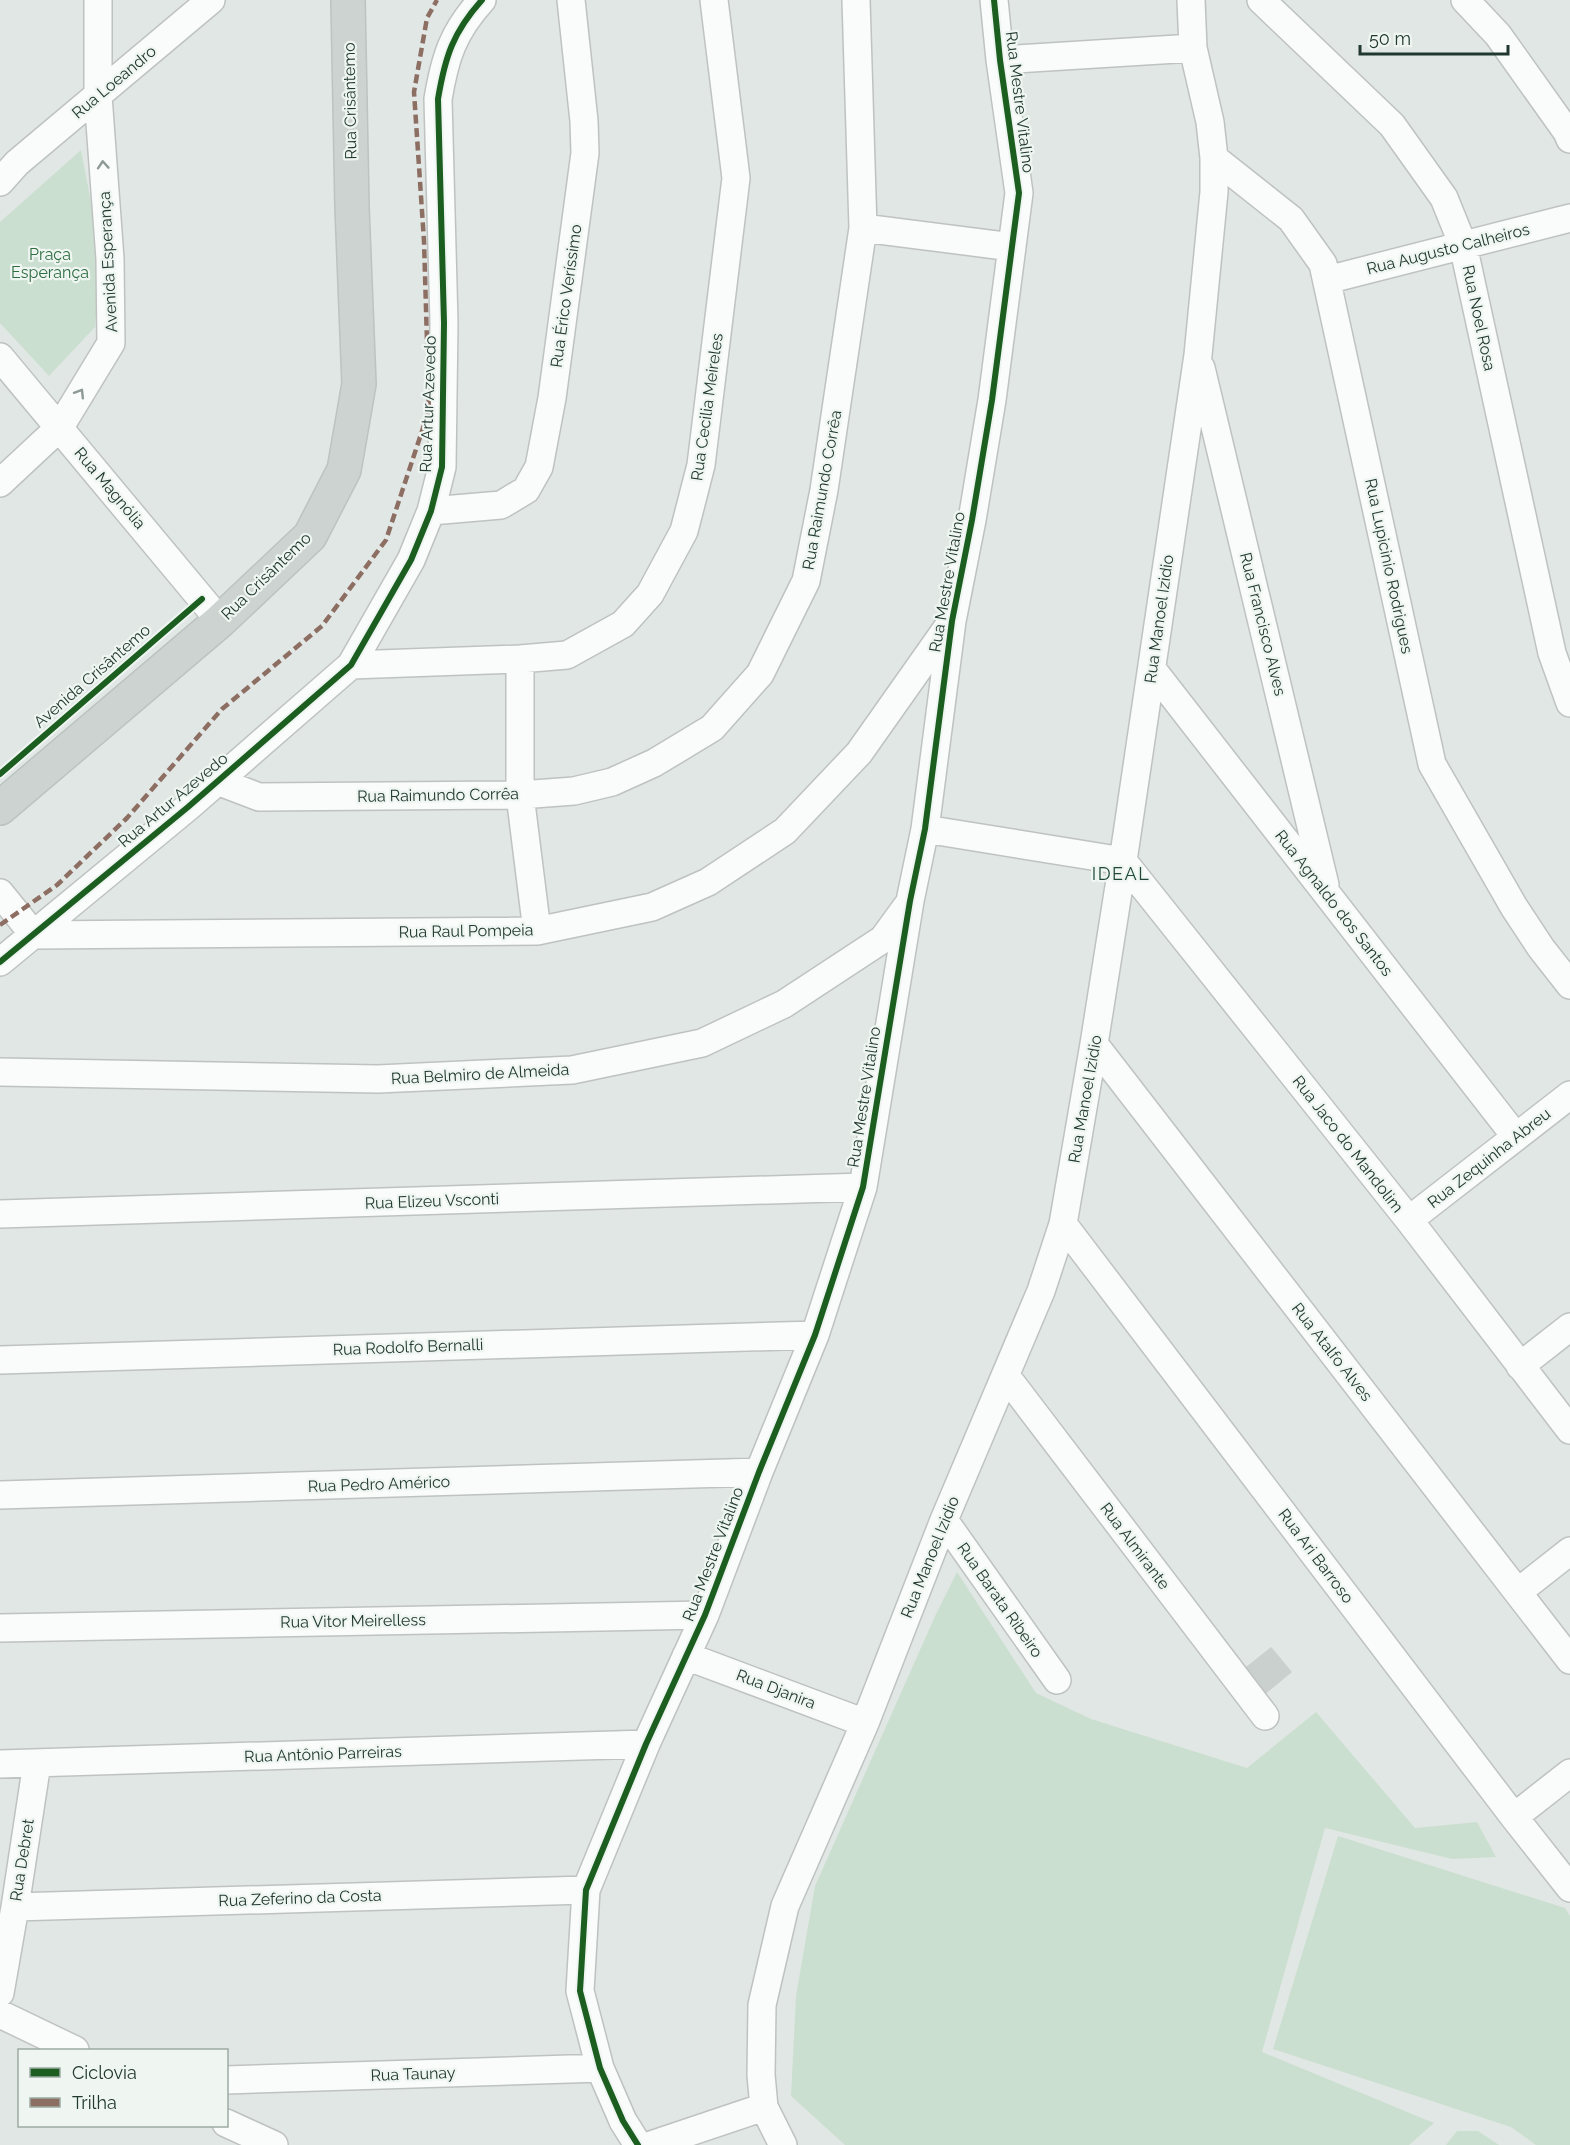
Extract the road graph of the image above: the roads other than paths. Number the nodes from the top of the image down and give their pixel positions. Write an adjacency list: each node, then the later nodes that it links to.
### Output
1 (98, 0): 14 (street, Avenida Esperança)
2 (211, 0): 14 (street, Rua Loeandro)
3 (348, 0): 28 (main road, Rua Crisântemo)
4 (482, 0): 27 (street, Rua Artur Azevedo)
5 (571, 0): 27 (street, Rua Érico Veríssimo)
6 (714, 0): 30 (street, Rua Cecilia Meireles)
7 (856, 0): 19 (street, Rua Raimundo Corrêa)
8 (994, 0): 13 (street, Rua Mestre Vitalino)
9 (1191, 0): 12 (street, Rua Manoel Izidio)
10 (1261, 0): 20 (street, Rua Noel Rosa)
11 (1465, 0): 15 (street)
12 (1193, 48): 13 (street); 16 (street, Rua Manoel Izidio)
13 (1000, 60): 21 (street, Rua Mestre Vitalino)
14 (98, 96): 17 (street, Rua Loeandro); 25 (street, Avenida Esperança, one-way to 14)
15 (1570, 139)
16 (1214, 158): 22 (street, Rua Lupicinio Rodrigues); 23 (street, Rua Manoel Izidio)
17 (6, 172)
18 (1570, 218): 20 (street, Rua Augusto Calheiros)
19 (863, 228): 21 (street); 35 (street, Rua Raimundo Corrêa)
20 (1463, 245): 22 (street, Rua Augusto Calheiros); 33 (street, Rua Noel Rosa)
21 (1011, 247): 29 (street, Rua Mestre Vitalino)
22 (1327, 280): 45 (street, Rua Lupicinio Rodrigues)
23 (1198, 356): 32 (street, Rua Manoel Izidio); 40 (street, Rua Francisco Alves)
24 (0, 357): 25 (street, Rua Magnólia)
25 (60, 427): 26 (street, Avenida Esperança); 28 (street, Rua Magnólia)
26 (0, 483)
27 (431, 511): 31 (street, Rua Artur Azevedo)
28 (220, 621): 36 (main road, Rua Crisântemo)
29 (952, 621): 37 (street, Rua Mestre Vitalino); 43 (street, Rua Raul Pompeia)
30 (520, 659): 31 (street, Rua Cecilia Meireles); 35 (street)
31 (351, 665): 34 (street, Rua Artur Azevedo)
32 (1152, 669): 38 (street, Rua Manoel Izidio); 40 (street, Rua Agnaldo dos Santos)
33 (1570, 703)
34 (217, 781): 35 (street, Rua Raimundo Corrêa); 42 (street, Rua Artur Azevedo)
35 (520, 795): 43 (street)
36 (0, 808)
37 (925, 829): 38 (street); 41 (street, Rua Mestre Vitalino)
38 (1123, 861): 46 (street, Rua Manoel Izidio); 52 (street, Rua Jaco do Mandolim)
39 (0, 893): 42 (street)
40 (1327, 893): 49 (street, Rua Agnaldo dos Santos)
41 (910, 901): 47 (street, Rua Belmiro de Almeida); 50 (street, Rua Mestre Vitalino)
42 (29, 929): 43 (street, Rua Raul Pompeia); 44 (street, Rua Artur Azevedo)
43 (537, 931)
44 (0, 962)
45 (1570, 985)
46 (1094, 1044): 53 (street, Rua Manoel Izidio); 64 (street, Rua Atalfo Alves)
47 (0, 1072)
48 (1570, 1095): 49 (street, Rua Zequinha Abreu)
49 (1516, 1137): 52 (street, Rua Zequinha Abreu)
50 (863, 1187): 51 (street, Rua Elizeu Vsconti); 55 (street, Rua Mestre Vitalino)
51 (0, 1214)
52 (1409, 1220): 57 (street, Rua Jaco do Mandolim)
53 (1063, 1224): 58 (street, Rua Manoel Izidio); 76 (street, Rua Ari Barroso)
54 (1570, 1327): 57 (street)
55 (815, 1335): 56 (street, Rua Rodolfo Bernalli); 60 (street, Rua Mestre Vitalino)
56 (0, 1359)
57 (1520, 1366): 59 (street, Rua Jaco do Mandolim)
58 (1006, 1376): 62 (street, Rua Manoel Izidio); 70 (street, Rua Almirante)
59 (1570, 1430)
60 (759, 1472): 61 (street, Rua Pedro Américo); 65 (street, Rua Mestre Vitalino)
61 (0, 1495)
62 (944, 1520): 69 (street, Rua Barata Ribeiro); 71 (street, Rua Manoel Izidio)
63 (1570, 1551): 64 (street)
64 (1518, 1592): 68 (street, Rua Atalfo Alves)
65 (705, 1614): 66 (street, Rua Vitor Meirelless); 67 (street, Rua Mestre Vitalino)
66 (0, 1628)
67 (686, 1656): 71 (street, Rua Djanira); 72 (street, Rua Mestre Vitalino)
68 (1570, 1660)
69 (1057, 1680)
70 (1265, 1716)
71 (865, 1723): 85 (street, Rua Manoel Izidio)
72 (646, 1744): 73 (street, Rua Antônio Parreiras); 78 (street, Rua Mestre Vitalino)
73 (37, 1763): 74 (street, Rua Antônio Parreiras); 79 (street, Rua Debret)
74 (0, 1764)
75 (1570, 1773): 76 (street)
76 (1514, 1817): 77 (street, Rua Ari Barroso)
77 (1570, 1888)
78 (586, 1890): 79 (street, Rua Zeferino da Costa); 83 (street, Rua Mestre Vitalino)
79 (15, 1907): 80 (street, Rua Debret)
80 (0, 1993)
81 (0, 2014): 82 (street)
82 (73, 2049)
83 (600, 2068): 84 (street, Rua Taunay); 88 (street, Rua Mestre Vitalino)
84 (228, 2080)
85 (764, 2107): 89 (street); 90 (street, Rua Manoel Izidio)
86 (228, 2124): 87 (street)
87 (274, 2145)
88 (638, 2145)
89 (651, 2145)
90 (783, 2145)

